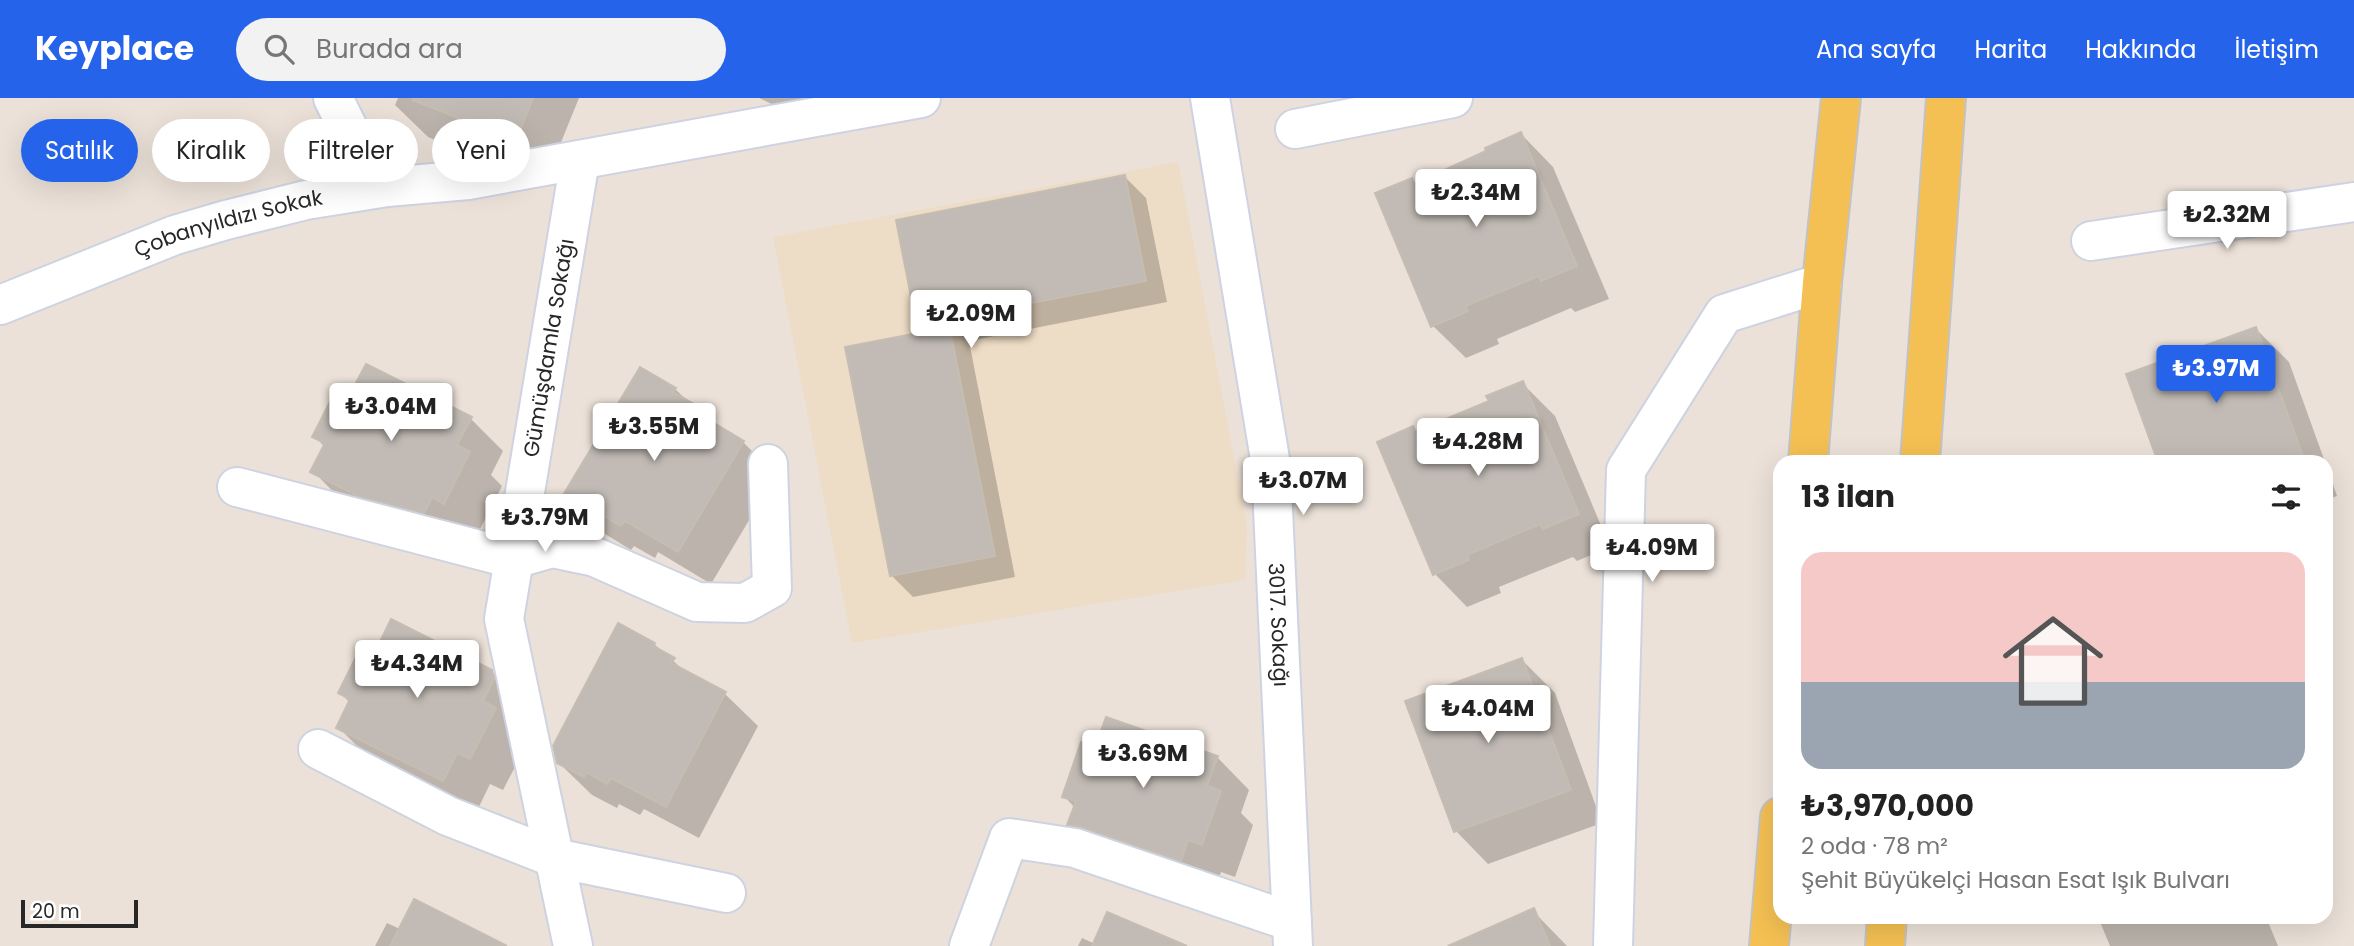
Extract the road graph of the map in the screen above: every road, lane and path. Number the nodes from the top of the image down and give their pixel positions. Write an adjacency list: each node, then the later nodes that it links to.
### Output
1 (333, 98): 9 (street)
2 (921, 98): 8 (street, Çobanyıldızı Sokak)
3 (1210, 98): 24 (street, 3017. Sokağı)
4 (1453, 98): 7 (street)
5 (1841, 98): 12 (main road)
6 (1946, 98): 15 (main road)
7 (1295, 129)
8 (580, 160): 9 (street, Çobanyıldızı Sokak); 18 (street, Gümüşdamla Sokağı)
9 (387, 187): 13 (street, Çobanyıldızı Sokak)
10 (2354, 202): 11 (street)
11 (2091, 241)
12 (1822, 283): 14 (main road); 27 (street)
13 (0, 305)
14 (1809, 455)
15 (1920, 455)
16 (768, 464): 18 (street)
17 (237, 487): 18 (street)
18 (514, 559): 20 (street, Gümüşdamla Sokağı)
19 (318, 749): 20 (street)
20 (555, 858): 21 (street); 25 (street, Gümüşdamla Sokağı)
21 (726, 892)
22 (1773, 899): 28 (main road)
23 (1887, 924): 29 (main road)
24 (1292, 934): 26 (street)
25 (573, 946)
26 (969, 946)
27 (1613, 946)
28 (1769, 946)
29 (1885, 946)

